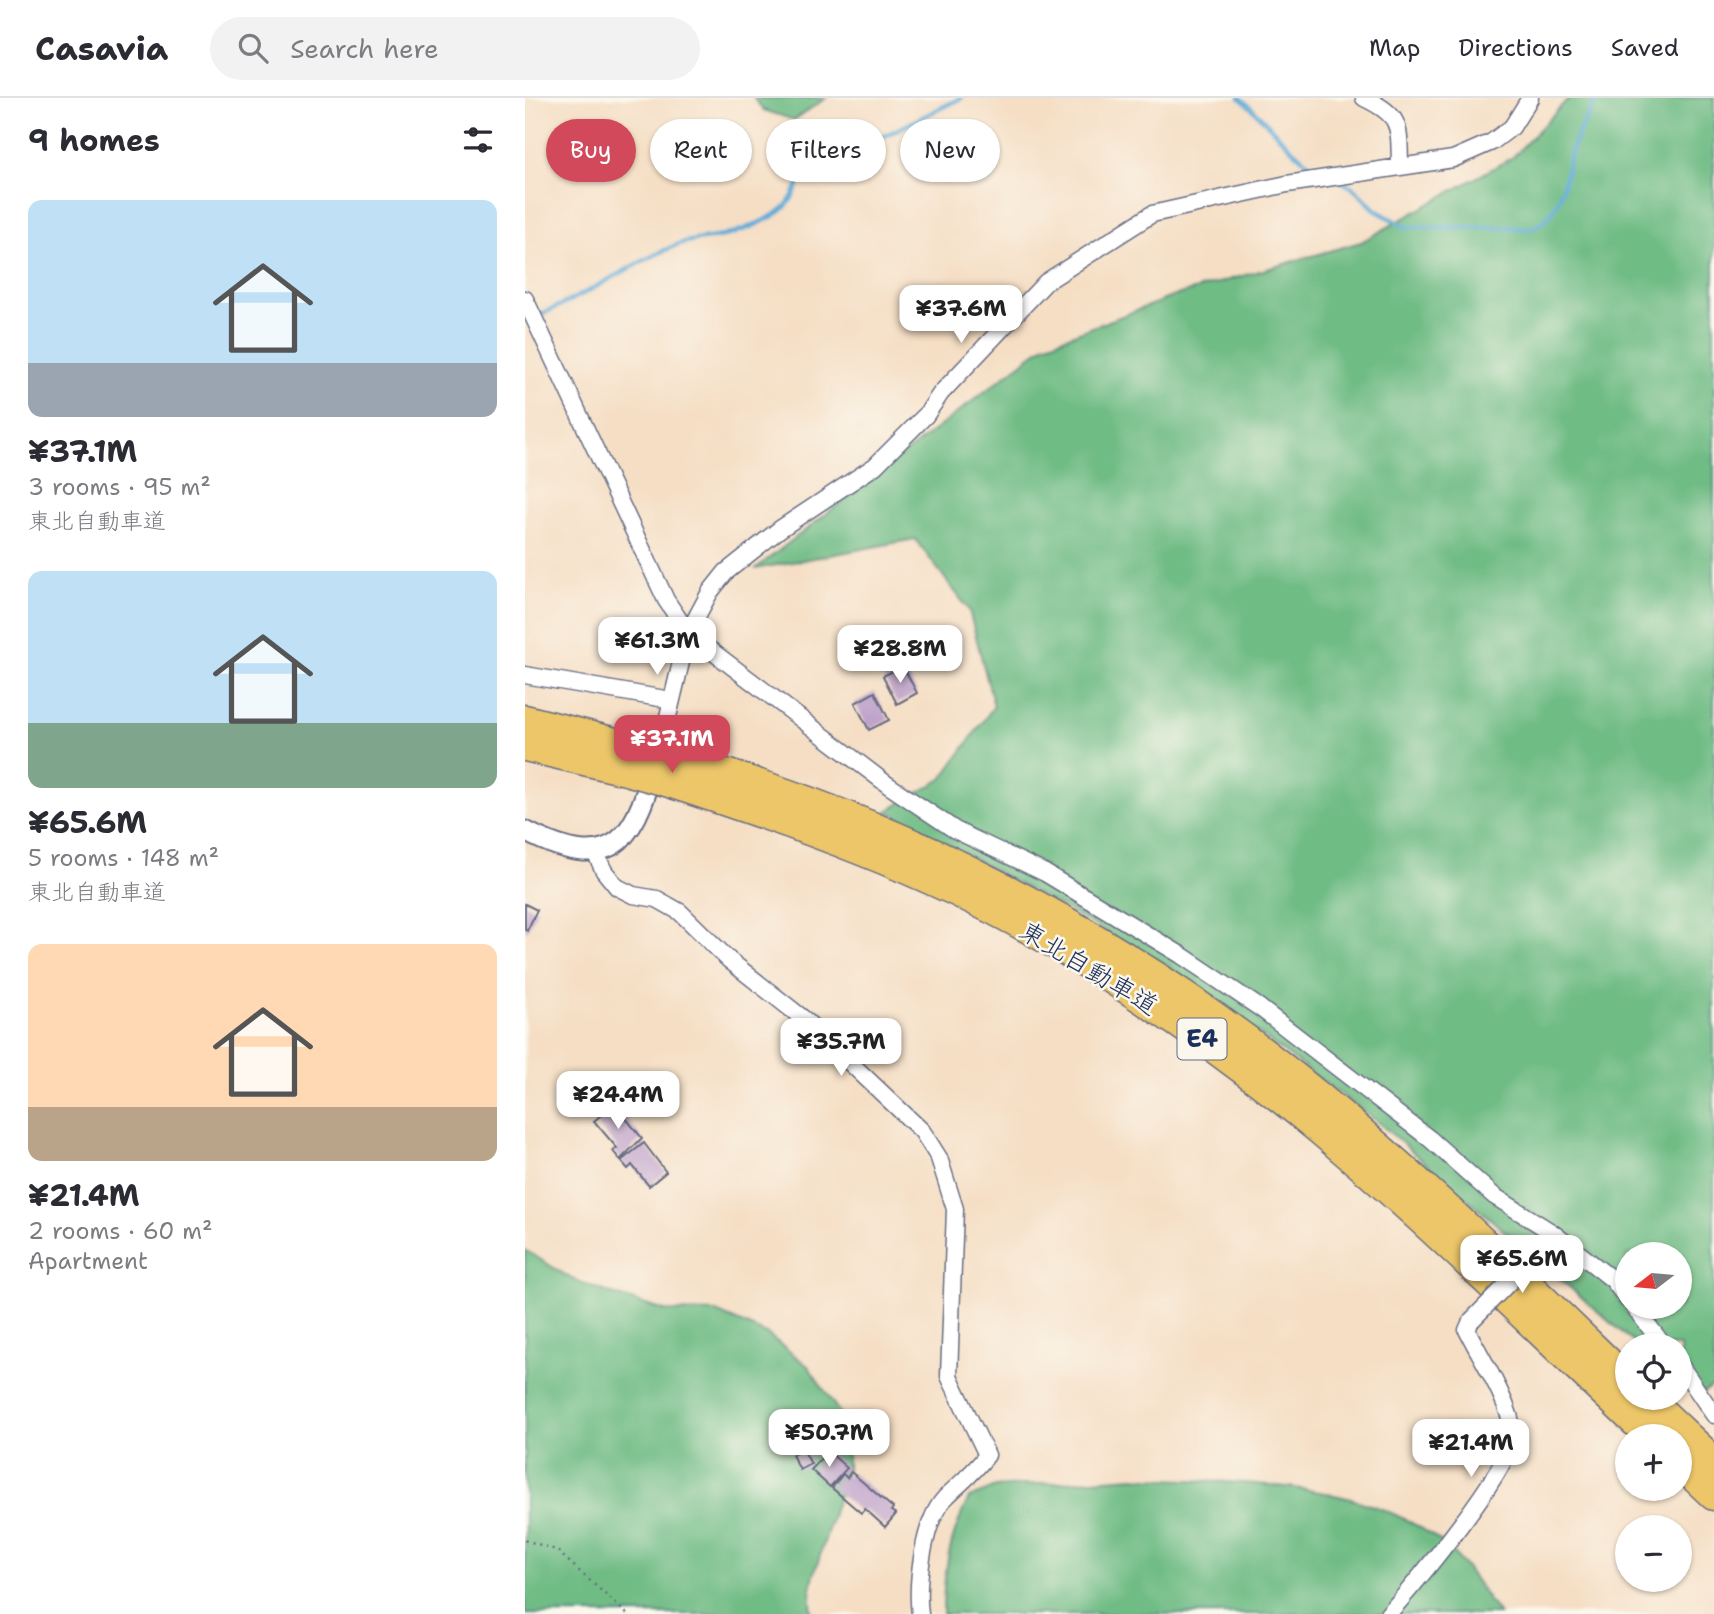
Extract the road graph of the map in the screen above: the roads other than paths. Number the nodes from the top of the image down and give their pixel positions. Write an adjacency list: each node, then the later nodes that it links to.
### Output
1 (1364, 98): 3 (street)
2 (1530, 98): 3 (street)
3 (1400, 166): 5 (street)
4 (526, 301): 5 (street)
5 (688, 633): 7 (street); 15 (street)
6 (525, 675): 7 (street)
7 (671, 700): 9 (street)
8 (525, 720): 11 (highway, 東北自動車道 / E4)
9 (665, 729): 14 (street)
10 (525, 746): 11 (highway, 東北自動車道 / E4)
11 (633, 760): 12 (highway, 東北自動車道 / E4, bridge)
12 (669, 770): 17 (highway, 東北自動車道 / E4); 21 (highway, 東北自動車道 / E4)
13 (525, 831): 14 (street)
14 (595, 852): 25 (street)
15 (1550, 1238): 16 (street); 26 (street, bridge)
16 (1615, 1283)
17 (1615, 1370)
18 (1692, 1383): 20 (street)
19 (1659, 1410): 22 (highway)
20 (1714, 1415)
21 (1638, 1424)
22 (1714, 1462)
23 (1692, 1474): 24 (highway)
24 (1714, 1495)
25 (920, 1614)
26 (1388, 1614)

